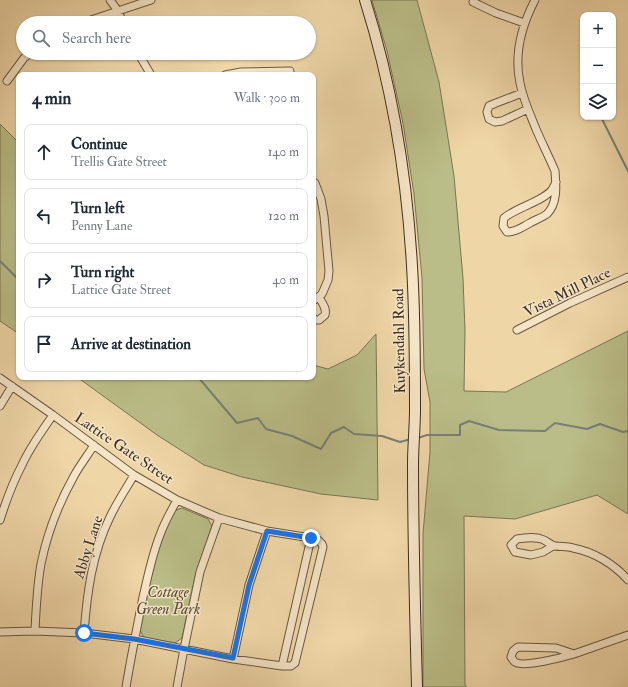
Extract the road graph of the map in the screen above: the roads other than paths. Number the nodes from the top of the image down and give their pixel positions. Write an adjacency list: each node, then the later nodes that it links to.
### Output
1 (110, 0): 7 (street)
2 (118, 0): 7 (street)
3 (151, 0): 7 (street)
4 (365, 0): 49 (main road, Kuykendahl Road)
5 (535, 0): 10 (street)
6 (473, 2): 10 (street)
7 (118, 11): 8 (street); 9 (street)
8 (103, 16)
9 (120, 16)
10 (524, 23): 17 (street)
11 (23, 60): 16 (street)
12 (142, 60): 14 (street)
13 (290, 71): 15 (street)
14 (149, 72)
15 (241, 72)
16 (7, 81)
17 (522, 94): 18 (street); 18 (street)
18 (528, 109): 19 (street)
19 (556, 182): 19 (street)
20 (316, 186): 22 (street)
21 (628, 277): 24 (street, Vista Mill Place)
22 (316, 299): 23 (street)
23 (316, 320)
24 (517, 330)
25 (0, 380): 26 (street, Lattice Gate Street)
26 (12, 386): 27 (street); 28 (street, Lattice Gate Street)
27 (0, 406)
28 (53, 415): 29 (street, Lattice Gate Street); 33 (street)
29 (94, 445): 30 (street, Lattice Gate Street); 38 (street)
30 (134, 475): 31 (street, Lattice Gate Street); 40 (street, Abby Lane)
31 (177, 500): 32 (street, Lattice Gate Street); 42 (street)
32 (219, 518): 34 (street, Lattice Gate Street); 43 (street)
33 (0, 520)
34 (267, 531): 35 (street, Lattice Gate Street); 45 (street)
35 (311, 538): 46 (street); 46 (street)
36 (553, 546): 36 (street); 37 (street)
37 (628, 580)
38 (35, 631): 39 (street); 40 (street)
39 (0, 632)
40 (84, 633): 42 (street)
41 (628, 635): 44 (street)
42 (134, 639): 43 (street); 47 (street)
43 (184, 648): 45 (street); 48 (street)
44 (574, 654): 44 (street)
45 (233, 658): 46 (street)
46 (282, 666)
47 (126, 687)
48 (177, 687)
49 (416, 687)

